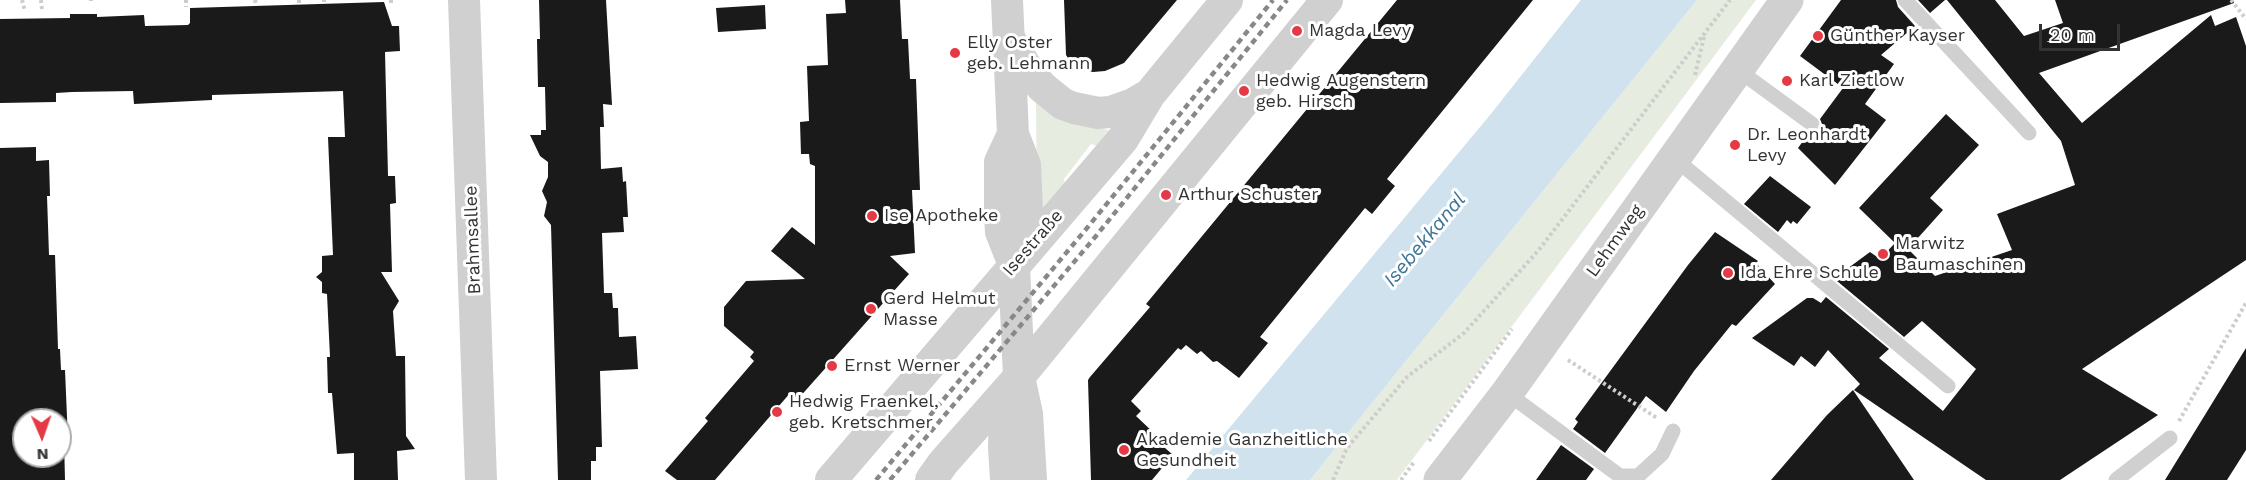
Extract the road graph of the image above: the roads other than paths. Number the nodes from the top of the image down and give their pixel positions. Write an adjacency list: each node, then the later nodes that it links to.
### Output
1 (464, 0): 19 (street, Brahmsallee)
2 (1007, 0): 7 (street)
3 (1227, 0): 9 (street, Isestraße)
4 (1327, 0): 14 (street)
5 (1786, 0): 8 (street, Lehmweg)
6 (1905, 0): 11 (lane)
7 (1009, 39): 9 (street); 13 (street)
8 (1738, 70): 10 (lane); 12 (street, Lehmweg)
9 (1150, 94): 13 (street, Isestraße)
10 (1812, 124)
11 (2029, 133)
12 (1674, 158): 15 (lane); 16 (street, Lehmweg)
13 (1014, 265): 14 (street); 20 (street, Isestraße)
14 (1019, 377): 21 (street); 22 (street); 23 (street)
15 (1948, 386)
16 (1507, 393): 17 (lane); 24 (street, Lehmweg)
17 (1673, 431)
18 (2170, 438): 25 (lane)
19 (481, 480)
20 (831, 480)
21 (931, 480)
22 (1006, 480)
23 (1031, 480)
24 (1440, 480)
25 (2116, 480)

